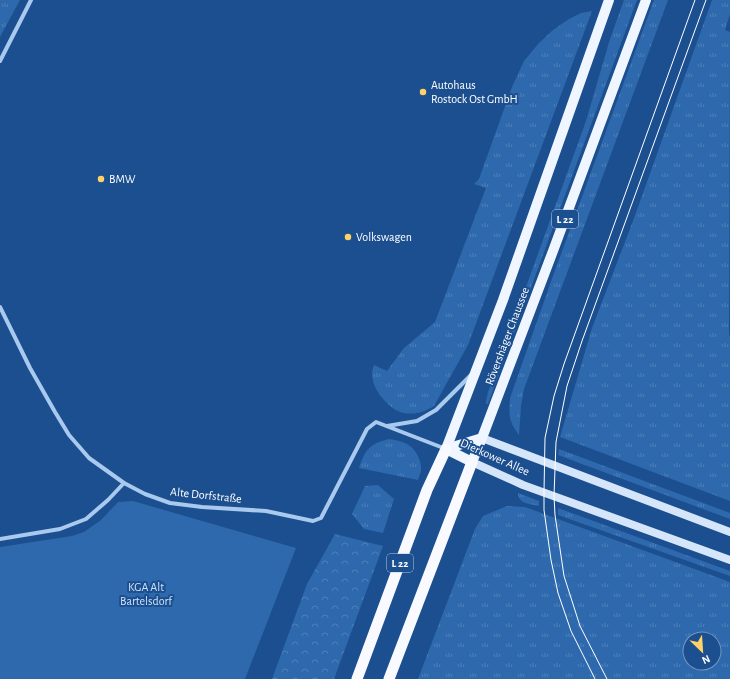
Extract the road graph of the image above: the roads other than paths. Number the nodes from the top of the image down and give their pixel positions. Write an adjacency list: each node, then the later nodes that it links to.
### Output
1 (31, 0): 4 (street)
2 (609, 0): 6 (main road, Rövershäger Chaussee / L 22)
3 (646, 0): 8 (main road, Rövershäger Chaussee / L 22)
4 (0, 61)
5 (0, 308): 11 (street, Alte Dorfstraße)
6 (477, 368): 7 (street, Rövershäger Chaussee); 9 (main road, Rövershäger Chaussee / L 22)
7 (387, 426): 9 (street, Alte Dorfstraße); 11 (street, Alte Dorfstraße)
8 (482, 438): 9 (main road, Dierkower Allee); 10 (main road, Rövershäger Chaussee / L 22); 12 (main road, Dierkower Allee)
9 (446, 449): 10 (main road, Dierkower Allee); 15 (highway, Rövershäger Chaussee / L 22)
10 (472, 462): 14 (main road, Dierkower Allee); 16 (highway, Rövershäger Chaussee / L 22)
11 (124, 483): 13 (street)
12 (730, 532)
13 (0, 539)
14 (730, 560)
15 (357, 679)
16 (389, 679)

